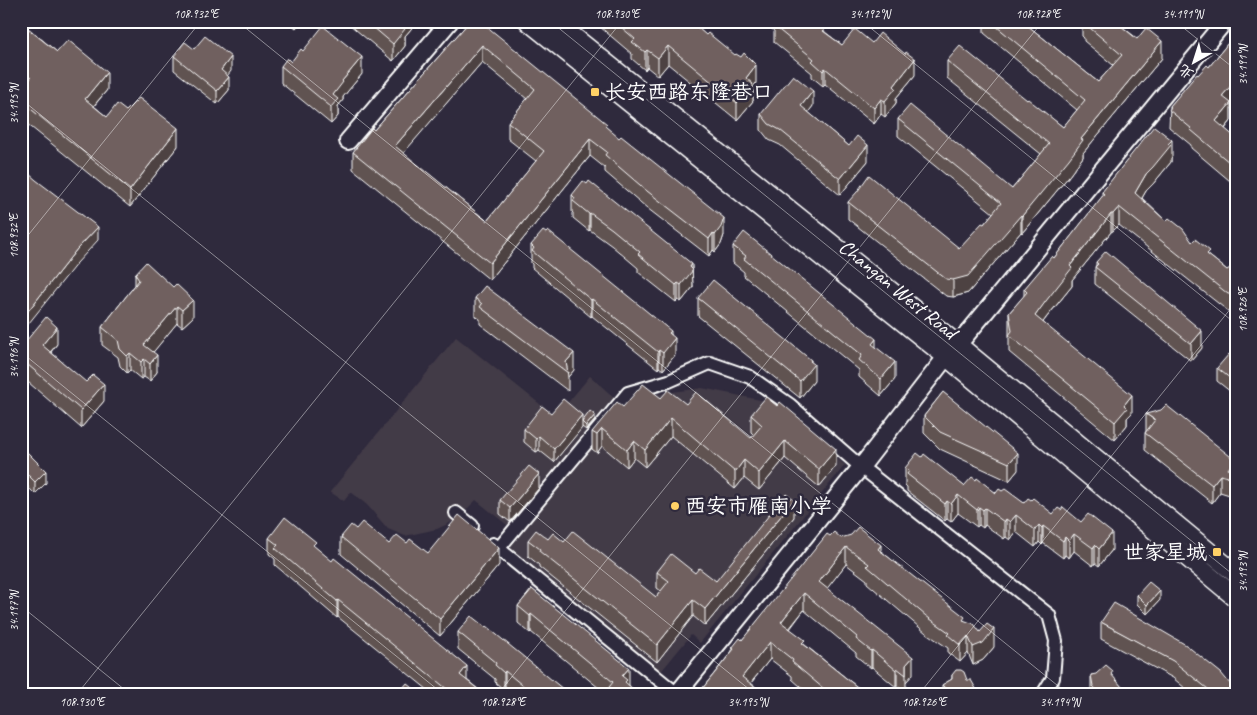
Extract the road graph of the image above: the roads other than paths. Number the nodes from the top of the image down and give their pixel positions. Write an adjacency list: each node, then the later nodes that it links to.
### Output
1 (450, 21): 5 (street)
2 (528, 21): 6 (main road, Changan West Road)
3 (554, 21): 6 (main road, Changan West Road)
4 (1225, 21): 6 (street)
5 (348, 141)
6 (952, 351): 7 (street); 10 (main road, Changan West Road); 11 (main road, Changan West Road)
7 (861, 467): 9 (street); 12 (street); 13 (street)
8 (456, 513): 9 (street)
9 (498, 548): 12 (street)
10 (1236, 574)
11 (1236, 598)
12 (677, 694)
13 (1043, 694)

